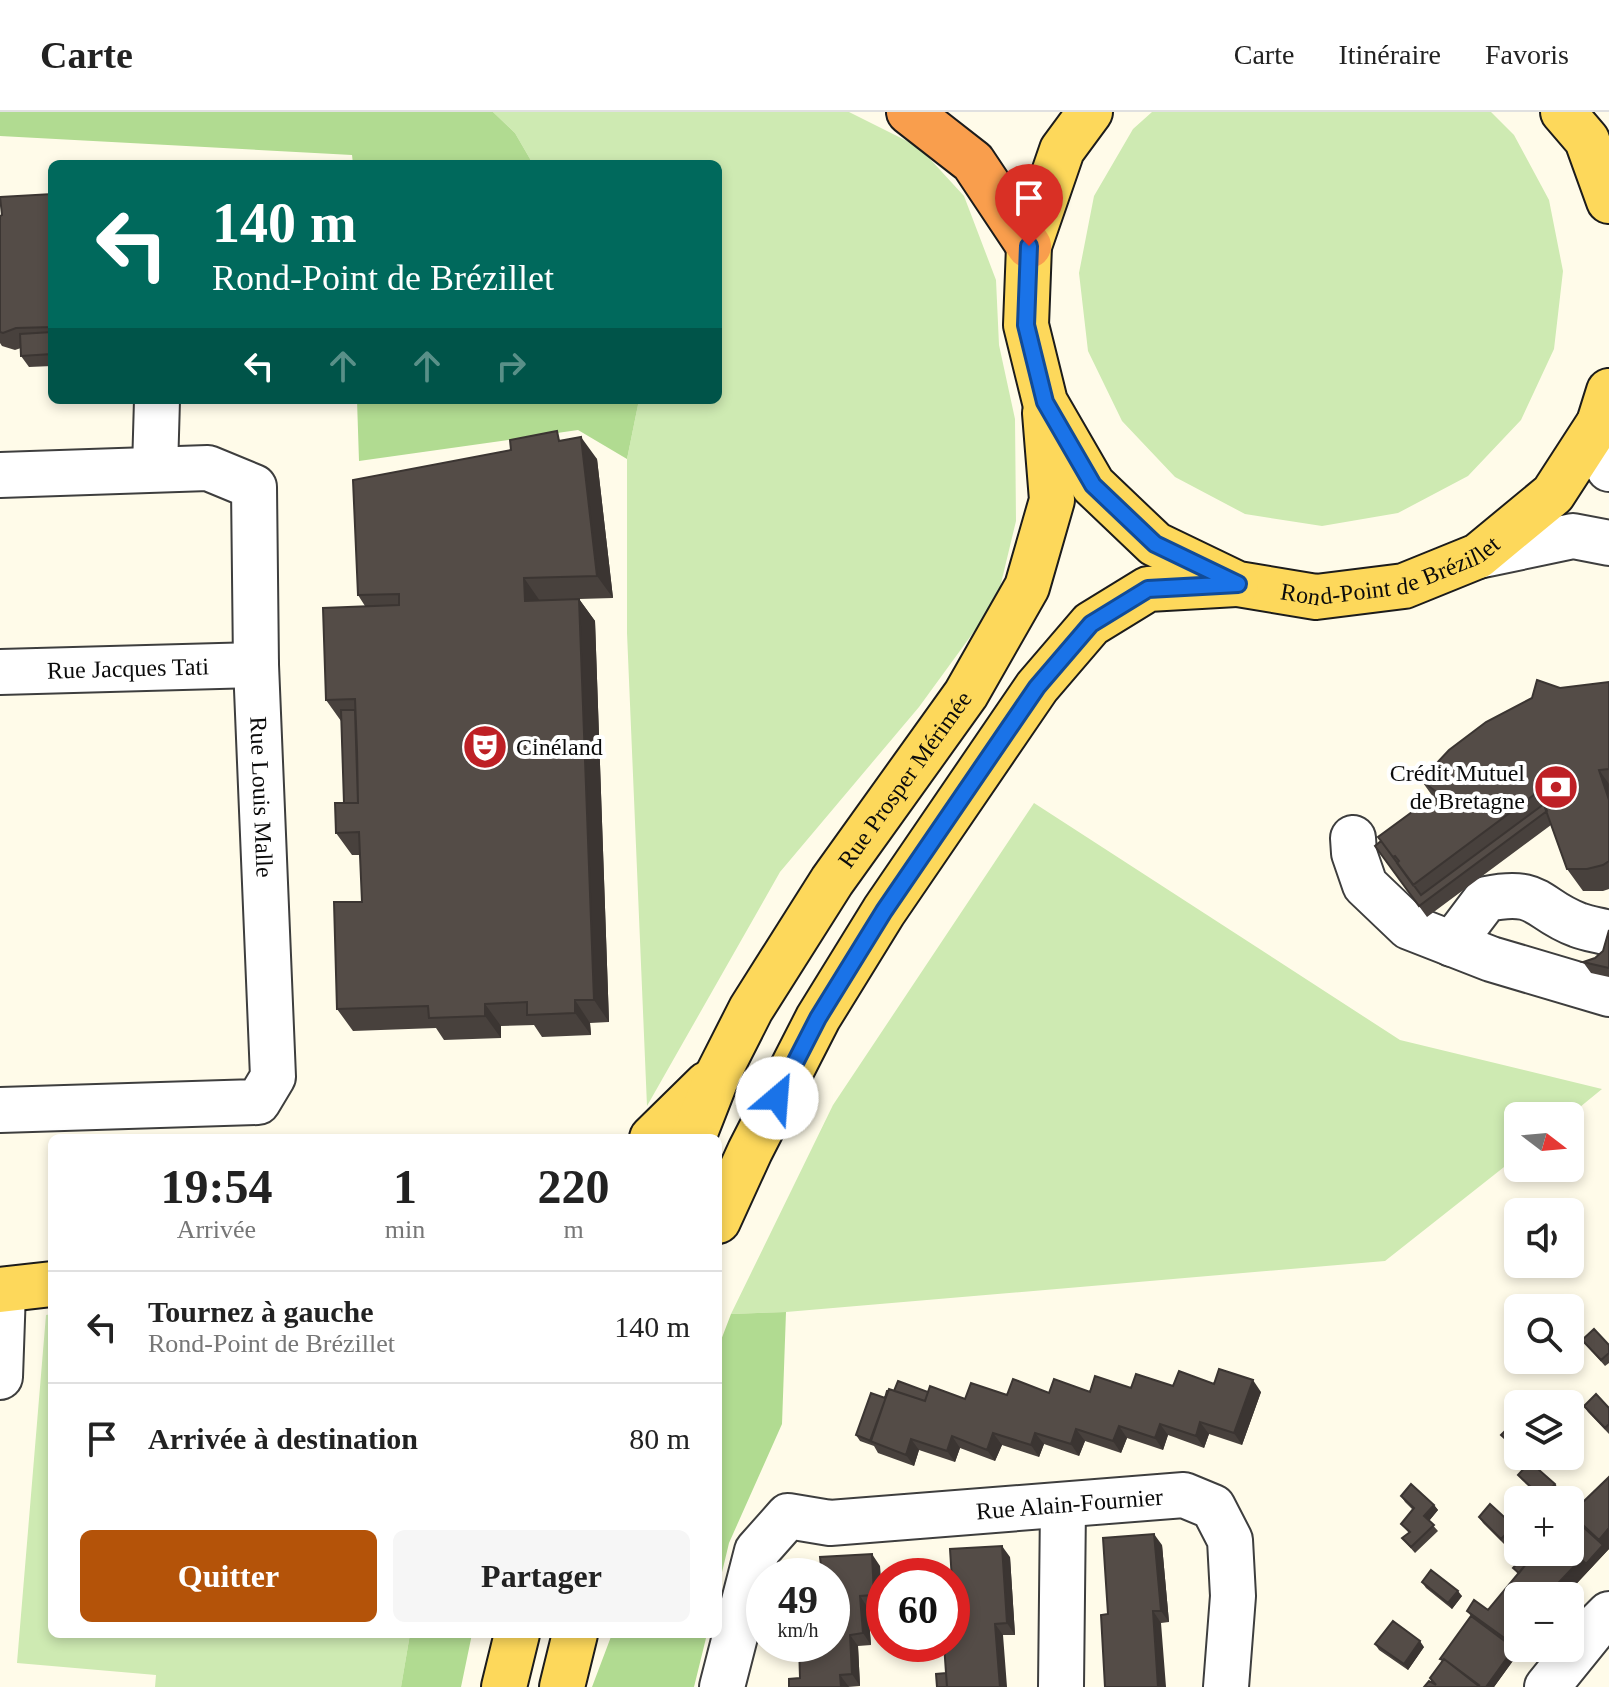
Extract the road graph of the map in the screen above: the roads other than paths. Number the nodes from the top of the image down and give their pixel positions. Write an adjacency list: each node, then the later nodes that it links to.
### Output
1 (909, 112): 5 (highway)
2 (1090, 112): 5 (main road, Rond-Point de Brézillet)
3 (1563, 112): 4 (main road)
4 (1609, 201)
5 (1029, 246): 6 (main road, Rond-Point de Brézillet)
6 (1045, 402): 14 (main road, Rond-Point de Brézillet); 21 (main road, Rue Prosper Mérimée)
7 (157, 404): 9 (street)
8 (1604, 407): 10 (street); 13 (main road, Rond-Point de Brézillet)
9 (155, 469): 11 (street, Rue Louis Malle); 15 (street, Rue Louis Malle)
10 (1609, 469)
11 (0, 475)
12 (1609, 543): 13 (street)
13 (1478, 556): 14 (main road, Rond-Point de Brézillet)
14 (1238, 584): 25 (main road)
15 (256, 665): 16 (street, Rue Jacques Tati); 22 (street, Rue Louis Malle)
16 (0, 672)
17 (1353, 838): 19 (street)
18 (1609, 933): 19 (street)
19 (1452, 944): 20 (street)
20 (1609, 994)
21 (718, 1074): 23 (main road); 24 (main road, Rue Prosper Mérimée)
22 (0, 1110)
23 (656, 1134)
24 (695, 1134)
25 (722, 1212)
26 (48, 1285): 27 (main road)
27 (2, 1291): 28 (street)
28 (0, 1377)
29 (1063, 1506): 35 (street, Rue Alain-Fournier); 36 (street); 37 (street, Rue Alain-Fournier)
30 (1609, 1614): 38 (street)
31 (516, 1638): 33 (main road)
32 (574, 1638): 34 (main road)
33 (504, 1687)
34 (562, 1687)
35 (722, 1687)
36 (1061, 1687)
37 (1226, 1687)
38 (1547, 1687)

